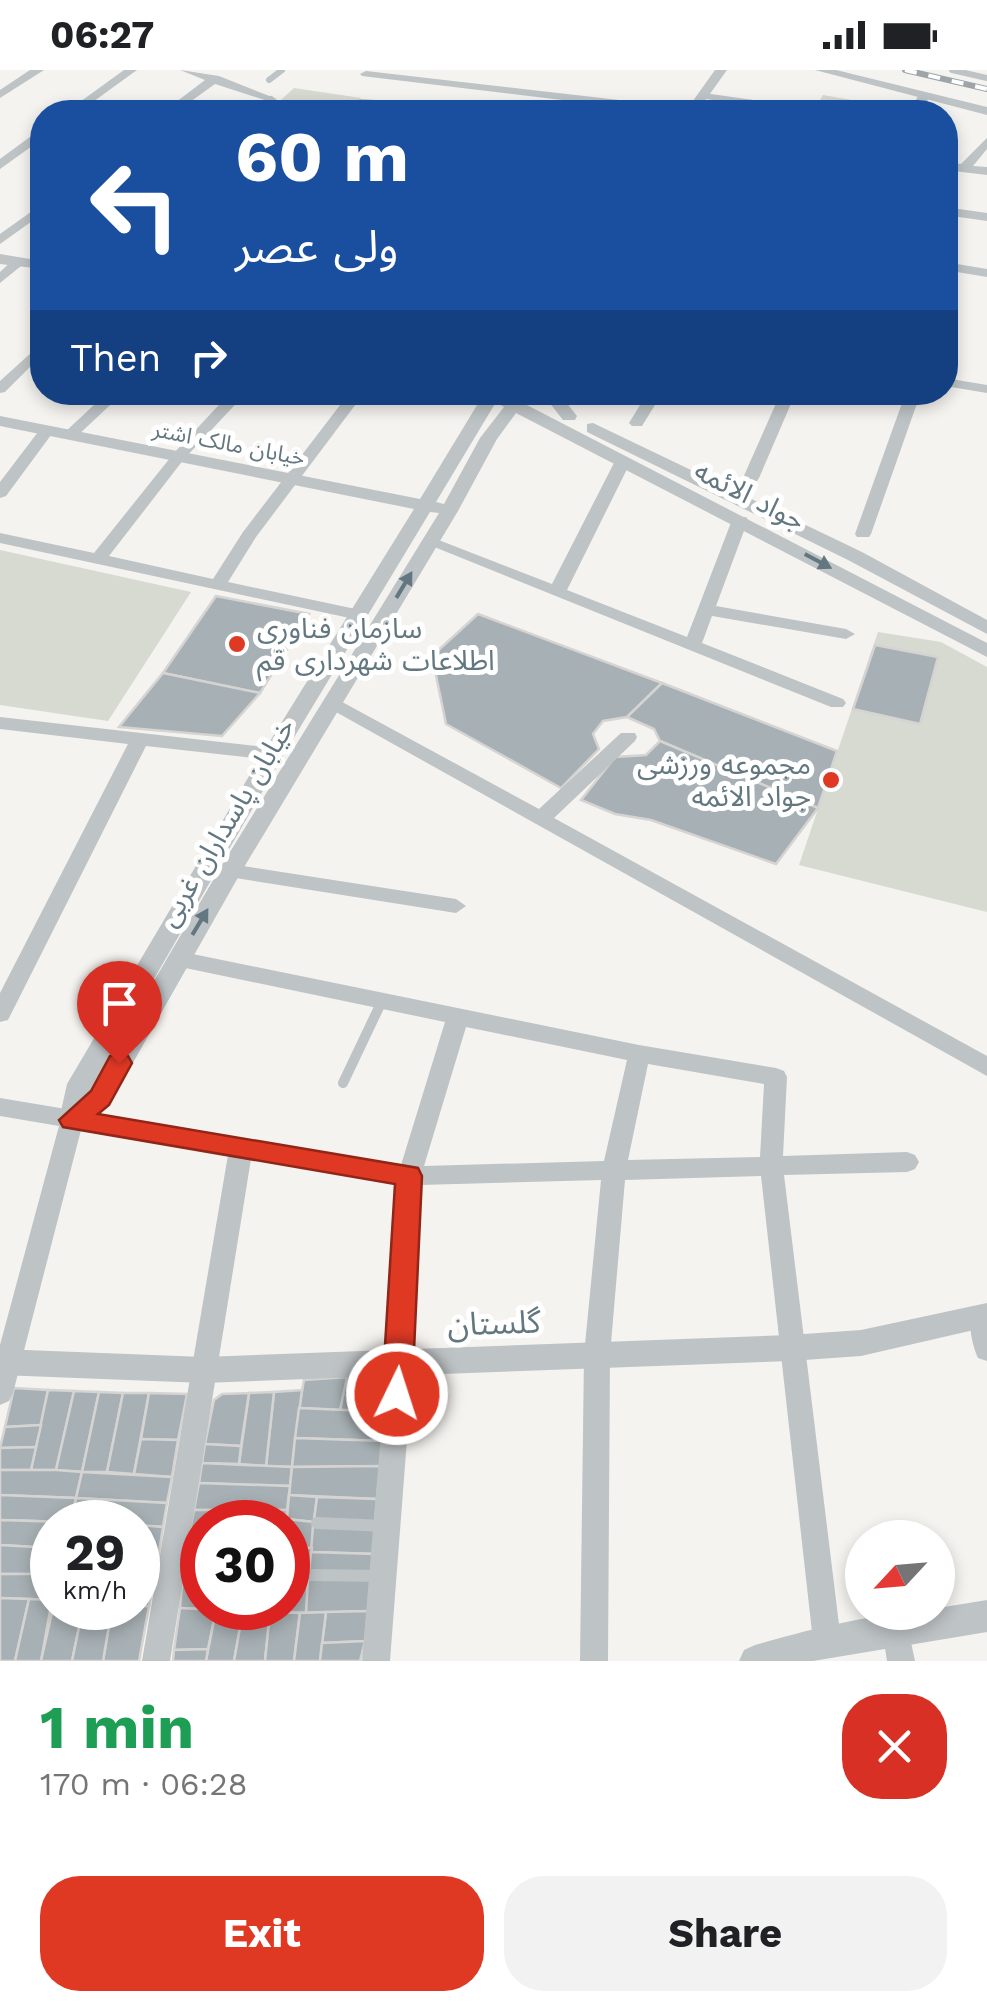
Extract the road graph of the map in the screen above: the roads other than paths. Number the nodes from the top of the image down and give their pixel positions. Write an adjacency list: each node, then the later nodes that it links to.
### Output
1 (38, 70): 13 (street)
2 (131, 70): 17 (street)
3 (186, 70): 10 (street)
4 (282, 70): 12 (lane)
5 (721, 70): 14 (street)
6 (821, 70): 15 (street)
7 (952, 70): 11 (lane)
8 (366, 72): 9 (street); 19 (street)
9 (418, 74): 20 (street)
10 (215, 78): 16 (street); 18 (street)
11 (987, 78)
12 (269, 80)
13 (0, 95)
14 (704, 96): 21 (street); 22 (street)
15 (924, 96): 23 (street); 24 (street)
16 (271, 99)
17 (89, 100)
18 (186, 100)
19 (360, 100)
20 (604, 100)
21 (700, 100)
22 (732, 100)
23 (922, 100)
24 (942, 100)
25 (958, 104): 26 (street)
26 (987, 110)
27 (987, 142): 31 (street)
28 (30, 143): 29 (street)
29 (0, 165)
30 (958, 167): 31 (street)
31 (964, 168): 32 (street)
32 (987, 171)
33 (958, 214): 35 (street)
34 (30, 217): 36 (street)
35 (987, 218)
36 (0, 240)
37 (0, 259): 38 (street)
38 (19, 262): 39 (street); 42 (street)
39 (30, 263)
40 (958, 270): 41 (street)
41 (987, 273)
42 (0, 279)
43 (30, 359): 45 (street)
44 (958, 384): 46 (street)
45 (0, 388)
46 (987, 390)
47 (102, 405): 61 (street)
48 (228, 405): 63 (street)
49 (348, 405): 65 (street)
50 (484, 405): 68 (street, خیابان پاسداران غربی)
51 (513, 405): 62 (street, خیابان پاسداران غربی)
52 (536, 405): 58 (street, جواد الائمه)
53 (557, 405): 58 (street)
54 (648, 405): 59 (street)
55 (783, 405): 66 (street)
56 (909, 405): 71 (street)
57 (0, 421): 60 (street, خیابان مالک اشتر)
58 (567, 423): 62 (street); 64 (street, جواد الائمه); 79 (street, جواد الائمه)
59 (636, 423)
60 (46, 431): 61 (street, خیابان مالک اشتر); 67 (street)
61 (70, 435): 63 (street, خیابان مالک اشتر)
62 (489, 438): 69 (street, خیابان پاسداران غربی)
63 (180, 456): 65 (street, خیابان مالک اشتر); 74 (street)
64 (623, 461): 70 (street, جواد الائمه); 76 (street)
65 (292, 478): 68 (street, خیابان مالک اشتر); 75 (street)
66 (751, 478)
67 (4, 489)
68 (425, 504): 69 (street, خیابان مالک اشتر); 78 (street, خیابان پاسداران غربی)
69 (450, 511): 73 (street, خیابان پاسداران غربی)
70 (740, 520): 77 (street); 82 (street, جواد الائمه, one-way to 82)
71 (863, 534)
72 (0, 538): 74 (street)
73 (430, 542): 76 (street); 83 (street, خیابان پاسداران غربی, one-way to 73)
74 (98, 559): 75 (street)
75 (217, 585): 78 (street)
76 (558, 592): 81 (street)
77 (706, 610): 80 (street); 81 (street)
78 (359, 616): 88 (street, خیابان پاسداران غربی)
79 (987, 628)
80 (846, 634)
81 (692, 646): 84 (street)
82 (987, 651)
83 (333, 703): 89 (street); 90 (street, خیابان پاسداران غربی)
84 (838, 704)
85 (0, 724): 87 (street)
86 (628, 737): 89 (street)
87 (140, 739): 88 (street); 94 (street)
88 (274, 754): 100 (street, خیابان پاسداران غربی)
89 (542, 819): 97 (street)
90 (230, 871): 91 (street); 92 (street, خیابان پاسداران غربی, one-way to 90)
91 (456, 906)
92 (178, 959): 93 (street); 100 (street, خیابان پاسداران غربی)
93 (382, 1001): 95 (street); 98 (lane)
94 (0, 1014)
95 (458, 1017): 96 (street); 105 (street)
96 (639, 1054): 103 (street); 104 (street)
97 (987, 1067)
98 (343, 1084)
99 (0, 1107): 100 (street)
100 (72, 1120): 101 (street); 111 (street)
101 (241, 1146): 105 (street); 112 (street)
102 (908, 1162): 103 (street)
103 (771, 1164): 104 (street); 107 (street)
104 (614, 1170): 105 (street); 109 (street)
105 (409, 1176): 110 (street)
106 (984, 1316): 107 (street, گلستان); 108 (street)
107 (790, 1348): 109 (street, گلستان); 119 (street)
108 (987, 1350)
109 (597, 1355): 110 (street, گلستان); 123 (street)
110 (400, 1361): 112 (street, گلستان); 115 (street)
111 (4, 1362): 112 (street, گلستان); 113 (street)
112 (204, 1370): 121 (street)
113 (0, 1393)
114 (317, 1522): 115 (lane)
115 (385, 1526): 117 (street)
116 (312, 1575): 117 (lane)
117 (382, 1576): 122 (street)
118 (987, 1616): 120 (street)
119 (827, 1641): 120 (street); 124 (street)
120 (899, 1645)
121 (156, 1661)
122 (376, 1661)
123 (594, 1661)
124 (755, 1661)

